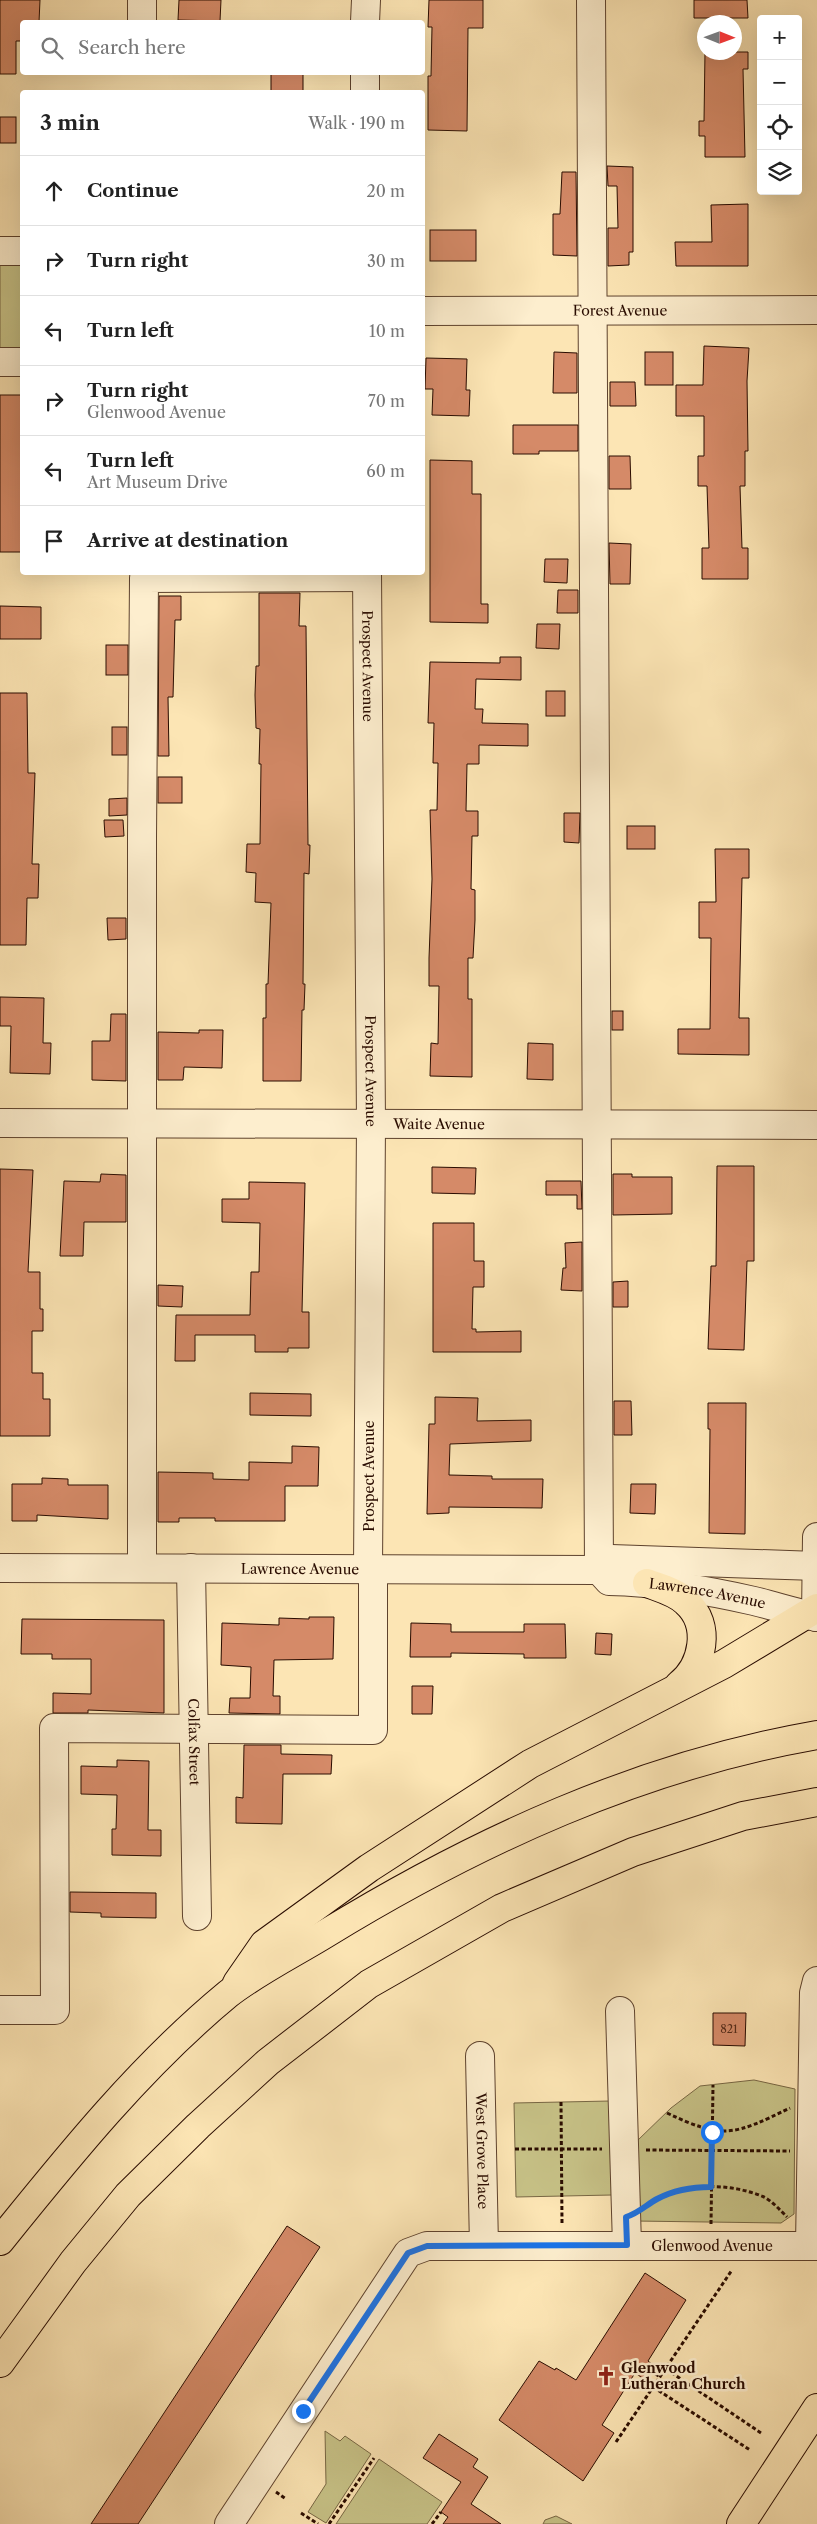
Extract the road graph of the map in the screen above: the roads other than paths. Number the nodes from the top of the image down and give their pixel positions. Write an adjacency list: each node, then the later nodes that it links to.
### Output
1 (142, 0): 4 (street)
2 (366, 0): 5 (street)
3 (591, 0): 11 (street)
4 (142, 20)
5 (366, 20)
6 (365, 75): 7 (street)
7 (365, 90)
8 (0, 251): 9 (street)
9 (20, 251)
10 (425, 310): 11 (street, Forest Avenue)
11 (591, 310): 12 (street, Forest Avenue); 19 (street)
12 (817, 310)
13 (0, 362): 14 (street)
14 (20, 362)
15 (366, 575): 17 (street); 18 (street, Prospect Avenue)
16 (0, 1123): 17 (street, Waite Avenue)
17 (142, 1123): 18 (street, Waite Avenue); 24 (street)
18 (372, 1124): 19 (street, Waite Avenue); 26 (street, Prospect Avenue)
19 (596, 1124): 20 (street, Waite Avenue); 27 (street)
20 (817, 1125)
21 (817, 1537): 22 (street)
22 (817, 1566): 27 (street, Lawrence Avenue); 29 (street)
23 (0, 1568): 24 (street, Lawrence Avenue)
24 (142, 1568): 25 (street, Lawrence Avenue)
25 (191, 1568): 26 (street, Lawrence Avenue); 31 (street, Colfax Street)
26 (371, 1569): 27 (street, Lawrence Avenue); 31 (street, Prospect Avenue)
27 (599, 1570): 28 (street, Lawrence Avenue)
28 (647, 1583): 29 (street, Lawrence Avenue); 30 (main road)
29 (814, 1613): 30 (main road)
30 (669, 1693): 36 (main road)
31 (194, 1728): 34 (street, Colfax Street); 37 (street)
32 (817, 1735): 36 (main road)
33 (817, 1802): 44 (main road)
34 (197, 1916)
35 (817, 1981): 43 (street)
36 (230, 1993): 40 (main road)
37 (0, 2010)
38 (620, 2011): 41 (street)
39 (480, 2056): 42 (street, West Grove Place)
40 (0, 2241)
41 (627, 2245): 42 (street, Glenwood Avenue); 43 (street, Glenwood Avenue)
42 (484, 2246): 46 (street, Glenwood Avenue)
43 (813, 2246)
44 (0, 2363)
45 (817, 2408): 47 (main road)
46 (229, 2524)
47 (741, 2524)

